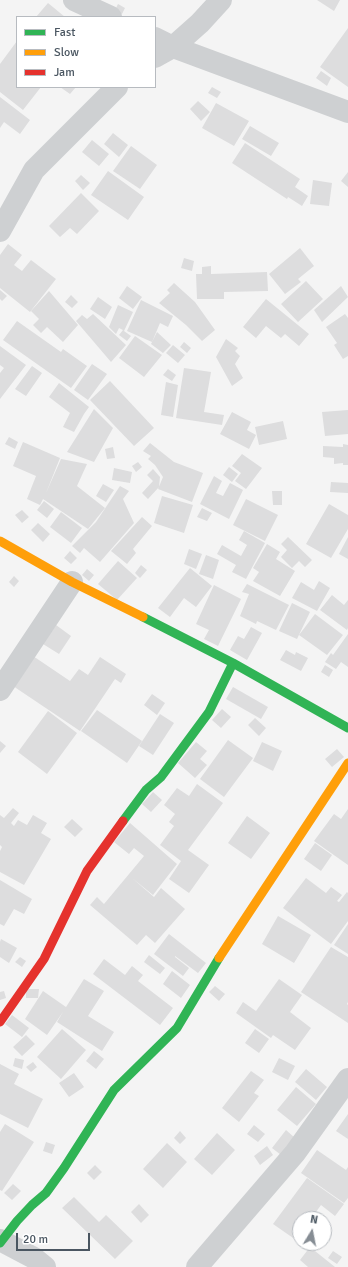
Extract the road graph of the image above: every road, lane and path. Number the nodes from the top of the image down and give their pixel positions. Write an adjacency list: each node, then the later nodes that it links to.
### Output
1 (74, 0): 3 (street)
2 (221, 0): 4 (street)
3 (109, 16)
4 (161, 47): 6 (street)
5 (116, 88): 7 (street)
6 (348, 112)
7 (0, 231)
8 (0, 541): 9 (street)
9 (72, 582): 10 (street); 11 (street)
10 (233, 663): 12 (street); 14 (street)
11 (0, 690)
12 (348, 728)
13 (348, 763): 16 (street)
14 (0, 1022)
15 (348, 1079): 18 (street)
16 (0, 1241): 17 (street)
17 (45, 1267)
18 (197, 1267)

